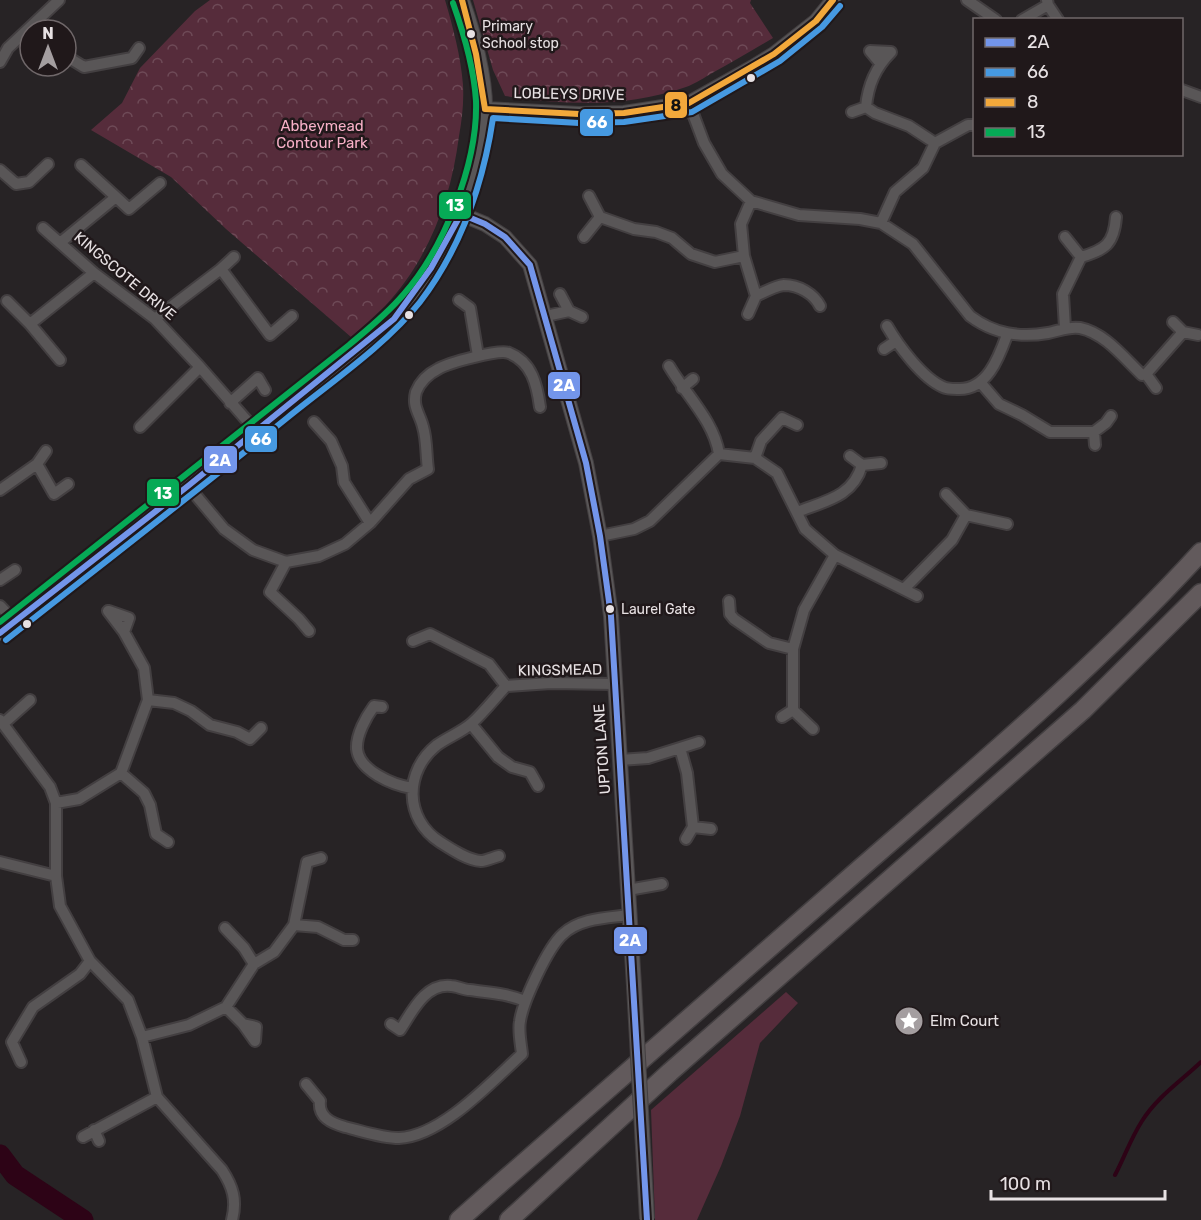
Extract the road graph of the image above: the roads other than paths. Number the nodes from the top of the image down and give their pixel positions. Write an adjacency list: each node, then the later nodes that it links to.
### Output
1 (58, 0): 6 (street)
2 (462, 0): 19 (street)
3 (833, 0): 17 (street, LOBLEYS DRIVE)
4 (967, 0): 7 (street)
5 (1047, 3): 8 (street); 9 (street)
6 (41, 18)
7 (993, 18)
8 (1025, 18)
9 (1057, 18)
10 (18, 40): 12 (street)
11 (139, 48): 14 (street)
12 (0, 62)
13 (880, 63): 13 (street); 18 (street)
14 (78, 64)
15 (1183, 90): 16 (street)
16 (1201, 97)
17 (688, 103): 19 (street, LOBLEYS DRIVE); 31 (street)
18 (866, 107): 20 (street); 22 (street)
19 (485, 109): 32 (street)
20 (852, 112)
21 (973, 125): 22 (street)
22 (935, 142): 35 (street)
23 (48, 164): 27 (street)
24 (81, 165): 30 (street)
25 (0, 170): 27 (street)
26 (160, 183): 30 (street)
27 (16, 184): 29 (street)
28 (589, 196): 33 (street)
29 (13, 197)
30 (116, 197): 39 (street)
31 (751, 201): 35 (street); 40 (street)
32 (461, 214): 53 (street, UPTON LANE); 81 (street)
33 (600, 217): 37 (street); 40 (street)
34 (1116, 217): 42 (street)
35 (881, 223): 61 (street)
36 (43, 228): 39 (street, KINGSCOTE DRIVE)
37 (584, 237)
38 (1065, 237): 42 (street)
39 (61, 242): 44 (street, KINGSCOTE DRIVE)
40 (744, 256): 46 (street)
41 (234, 257): 43 (street)
42 (1081, 257): 59 (street)
43 (221, 269): 52 (street); 55 (street)
44 (94, 273): 55 (street, KINGSCOTE DRIVE); 57 (street)
45 (560, 294): 50 (street)
46 (756, 296): 49 (street); 51 (street)
47 (459, 300): 65 (street)
48 (7, 301): 57 (street)
49 (818, 302)
50 (569, 311): 53 (street); 54 (street)
51 (748, 314)
52 (292, 316)
53 (546, 316): 99 (street, UPTON LANE)
54 (582, 317)
55 (155, 319): 67 (street, KINGSCOTE DRIVE)
56 (1173, 322): 60 (street)
57 (30, 324): 66 (street)
58 (887, 326): 63 (street)
59 (1065, 328): 61 (street); 69 (street)
60 (1183, 332): 62 (street); 69 (street)
61 (1007, 334): 71 (street)
62 (1198, 335)
63 (896, 341): 64 (street); 71 (street)
64 (884, 349)
65 (478, 356): 76 (street); 97 (street)
66 (60, 360)
67 (200, 366): 75 (street, KINGSCOTE DRIVE); 80 (street)
68 (669, 366): 72 (street)
69 (1146, 374): 73 (street)
70 (693, 379): 72 (street)
71 (980, 382): 82 (street)
72 (682, 388): 85 (street)
73 (1155, 388)
74 (265, 390): 75 (street)
75 (230, 403): 81 (street, KINGSCOTE DRIVE)
76 (540, 407)
77 (1106, 418): 82 (street)
78 (314, 422): 97 (street)
79 (797, 425): 87 (street)
80 (140, 427)
81 (256, 431): 92 (street)
82 (1094, 432): 83 (street)
83 (1095, 445)
84 (46, 451): 89 (street)
85 (719, 454): 87 (street); 99 (street)
86 (850, 456): 90 (street)
87 (755, 458): 95 (street)
88 (881, 462): 90 (street)
89 (37, 464): 91 (street); 93 (street)
90 (862, 465): 95 (street)
91 (68, 484)
92 (188, 486): 102 (street); 109 (street)
93 (0, 490)
94 (946, 494): 96 (street)
95 (797, 512): 101 (street)
96 (966, 515): 98 (street); 103 (street)
97 (370, 523): 102 (street)
98 (1007, 524)
99 (600, 536): 116 (street, UPTON LANE)
100 (1201, 552): 165 (highway)
101 (835, 555): 103 (street); 115 (street)
102 (286, 562): 111 (street)
103 (904, 589): 105 (street)
104 (1201, 593): 166 (highway)
105 (917, 596)
106 (729, 601): 115 (street)
107 (0, 606): 109 (street)
108 (108, 611): 119 (street)
109 (15, 622): 112 (street)
110 (431, 622): 113 (street)
111 (309, 631)
112 (0, 633)
113 (430, 634): 114 (street); 117 (street, KINGSMEAD)
114 (413, 641)
115 (793, 649): 121 (street)
116 (614, 684): 117 (street, KINGSMEAD); 129 (street, UPTON LANE)
117 (506, 686): 124 (street, KINGSMEAD)
118 (30, 700): 123 (street)
119 (148, 700): 125 (street); 132 (street)
120 (382, 707): 134 (street)
121 (794, 710): 122 (street); 126 (street)
122 (782, 717)
123 (1, 722): 135 (street)
124 (471, 724): 131 (street); 134 (street, KINGSMEAD)
125 (261, 728)
126 (813, 729)
127 (699, 742): 128 (street)
128 (680, 748): 129 (street); 136 (street)
129 (620, 760): 145 (street, UPTON LANE)
130 (536, 761): 131 (street)
131 (530, 772): 133 (street)
132 (121, 773): 135 (street); 139 (street)
133 (538, 786)
134 (411, 788): 140 (street)
135 (56, 803): 143 (street)
136 (693, 827): 137 (street); 138 (street)
137 (711, 829)
138 (687, 839)
139 (168, 842)
140 (499, 856)
141 (321, 858): 147 (street)
142 (0, 862): 143 (street)
143 (56, 876): 150 (street)
144 (663, 884): 145 (street)
145 (628, 890): 146 (street, UPTON LANE)
146 (629, 915): 152 (street); 163 (street, UPTON LANE, bridge)
147 (294, 925): 149 (street); 151 (street)
148 (225, 928): 151 (street)
149 (346, 942)
150 (90, 961): 156 (street); 157 (street)
151 (254, 964): 153 (street)
152 (525, 1002): 155 (street); 158 (street)
153 (226, 1007): 154 (street); 156 (street)
154 (243, 1024)
155 (400, 1030)
156 (142, 1037): 159 (street)
157 (21, 1062)
158 (306, 1084)
159 (157, 1098): 160 (street); 164 (street)
160 (94, 1130): 161 (street); 162 (street)
161 (82, 1137)
162 (99, 1141)
163 (647, 1219)
164 (232, 1220)
165 (459, 1220)
166 (508, 1220)

